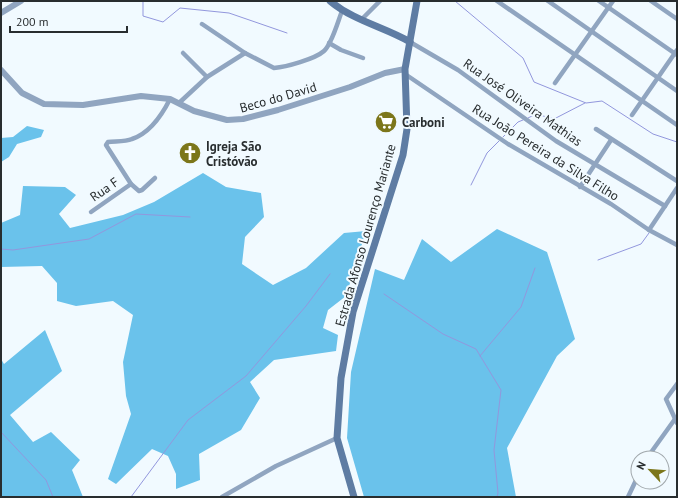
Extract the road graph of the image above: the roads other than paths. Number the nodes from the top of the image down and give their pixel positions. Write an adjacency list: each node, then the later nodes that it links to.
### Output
1 (21, 1): 12 (street)
2 (330, 1): 11 (main road)
3 (380, 1): 14 (street)
4 (417, 1): 17 (main road, Estrada Afonso Lourenço Mariante)
5 (497, 1): 22 (street)
6 (548, 1): 16 (street)
7 (598, 1): 10 (street)
8 (613, 1): 10 (street)
9 (651, 1): 13 (street)
10 (608, 8): 16 (street); 21 (street)
11 (342, 11): 14 (main road); 18 (street)
12 (1, 13)
13 (677, 19)
14 (361, 20): 17 (main road)
15 (202, 24): 20 (street)
16 (592, 32): 22 (street); 27 (street)
17 (410, 42): 25 (main road, Estrada Afonso Lourenço Mariante); 37 (street, Rua José Oliveira Mathias)
18 (330, 43): 20 (street); 23 (street)
19 (184, 53): 26 (street)
20 (245, 53): 26 (street)
21 (676, 53): 27 (street)
22 (575, 54): 28 (street); 31 (street)
23 (363, 58)
24 (1, 70): 30 (street, Beco do David)
25 (405, 71): 32 (street, Beco do David); 41 (street, Rua João Pereira da Silva Filho); 49 (main road, Estrada Afonso Lourenço Mariante)
26 (207, 77): 32 (street)
27 (658, 78): 29 (street); 31 (street)
28 (555, 83)
29 (677, 91)
30 (170, 99): 32 (street, Beco do David); 40 (street)
31 (643, 100): 33 (street); 34 (street)
32 (179, 103)
33 (632, 116)
34 (677, 124)
35 (596, 129): 36 (street)
36 (611, 140): 37 (street); 39 (street)
37 (595, 163): 41 (street); 43 (street, Rua José Oliveira Mathias)
38 (155, 178): 40 (street)
39 (677, 181)
40 (131, 184): 44 (street, Rua F)
41 (580, 187): 45 (street, Rua João Pereira da Silva Filho)
42 (677, 188): 43 (street)
43 (665, 206): 45 (street)
44 (91, 212)
45 (648, 230): 46 (street, Rua João Pereira da Silva Filho)
46 (677, 245)
47 (677, 384): 48 (street)
48 (676, 421): 50 (street)
49 (337, 438): 51 (street); 52 (main road, Estrada Afonso Lourenço Mariante)
50 (652, 450)
51 (222, 497)
52 (354, 497)

